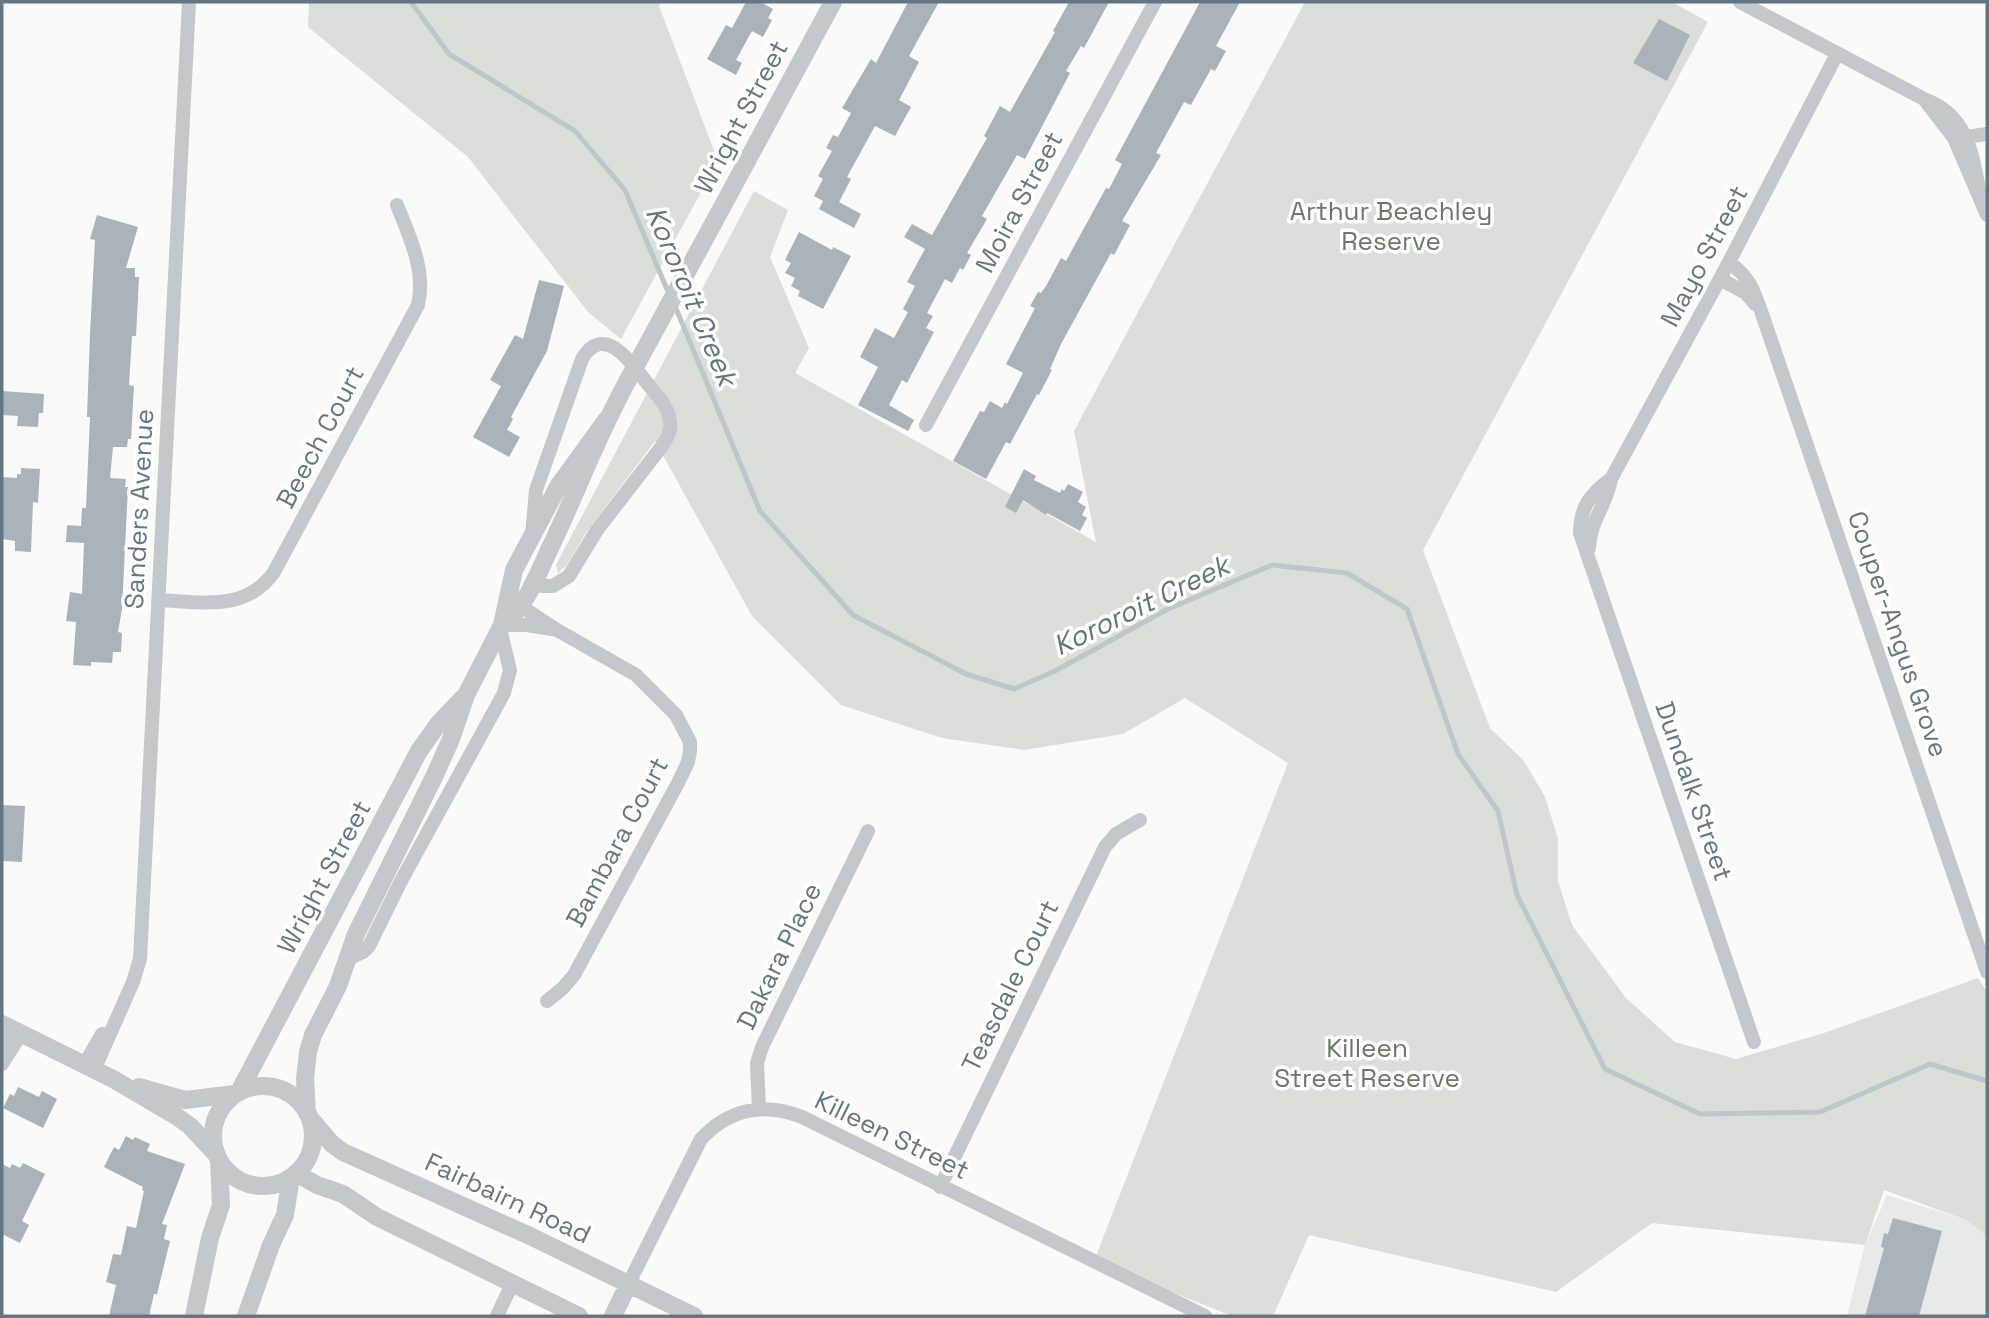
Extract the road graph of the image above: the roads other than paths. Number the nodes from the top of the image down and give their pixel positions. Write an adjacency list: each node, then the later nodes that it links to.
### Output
1 (189, 2): 19 (street, Sanders Avenue)
2 (833, 2): 14 (street, Wright Street, bridge)
3 (1155, 2): 15 (street, Moira Street)
4 (1740, 2): 5 (street)
5 (1836, 54): 7 (street); 11 (street, Mayo Street)
6 (1987, 134): 7 (street)
7 (1960, 137): 8 (street)
8 (1973, 154): 10 (street)
9 (397, 205): 19 (street, Beech Court)
10 (1987, 215)
11 (1729, 262): 12 (street, Mayo Street); 13 (street, Couper-Angus Grove)
12 (1720, 279): 13 (street, Couper-Angus Grove); 17 (street, Mayo Street)
13 (1761, 311): 27 (street, Couper-Angus Grove)
14 (607, 419): 16 (street, Wright Street); 18 (street, Wright Street)
15 (926, 425)
16 (532, 536): 18 (street); 18 (street, Wright Street); 20 (street, Wright Street)
17 (1588, 556): 30 (street, Dundalk Street)
18 (535, 580): 20 (street, Wright Street)
19 (159, 600): 32 (street, Sanders Avenue)
20 (515, 602): 21 (street, Wright Street); 22 (street, Bambara Court)
21 (501, 627): 22 (street, Bambara Court); 23 (street, Wright Street); 26 (street, Wright Street)
22 (557, 631): 28 (street, Bambara Court)
23 (466, 695): 26 (street, Wright Street); 34 (street, Wright Street)
24 (1140, 820): 39 (street, Teasdale Court)
25 (868, 831): 35 (street, Dakara Place)
26 (348, 958): 36 (street, Wright Street)
27 (1987, 972)
28 (547, 1001)
29 (8, 1032): 31 (street); 32 (street)
30 (1754, 1042)
31 (2, 1065)
32 (89, 1067): 33 (street)
33 (113, 1079): 34 (street); 37 (street)
34 (237, 1093): 36 (street); 37 (street)
35 (759, 1109): 39 (street, Killeen Street); 41 (street, Killeen Street)
36 (308, 1115): 38 (street); 41 (street, Fairbairn Road)
37 (218, 1157): 38 (street); 43 (street)
38 (293, 1175): 40 (street); 44 (street)
39 (940, 1187): 42 (street, Killeen Street)
40 (513, 1283): 45 (street); 46 (street)
41 (629, 1283): 47 (street); 48 (street, Fairbairn Road)
42 (1178, 1310): 49 (street, Killeen Street)
43 (194, 1316)
44 (246, 1316)
45 (497, 1316)
46 (579, 1316)
47 (613, 1316)
48 (694, 1316)
49 (1205, 1316)

